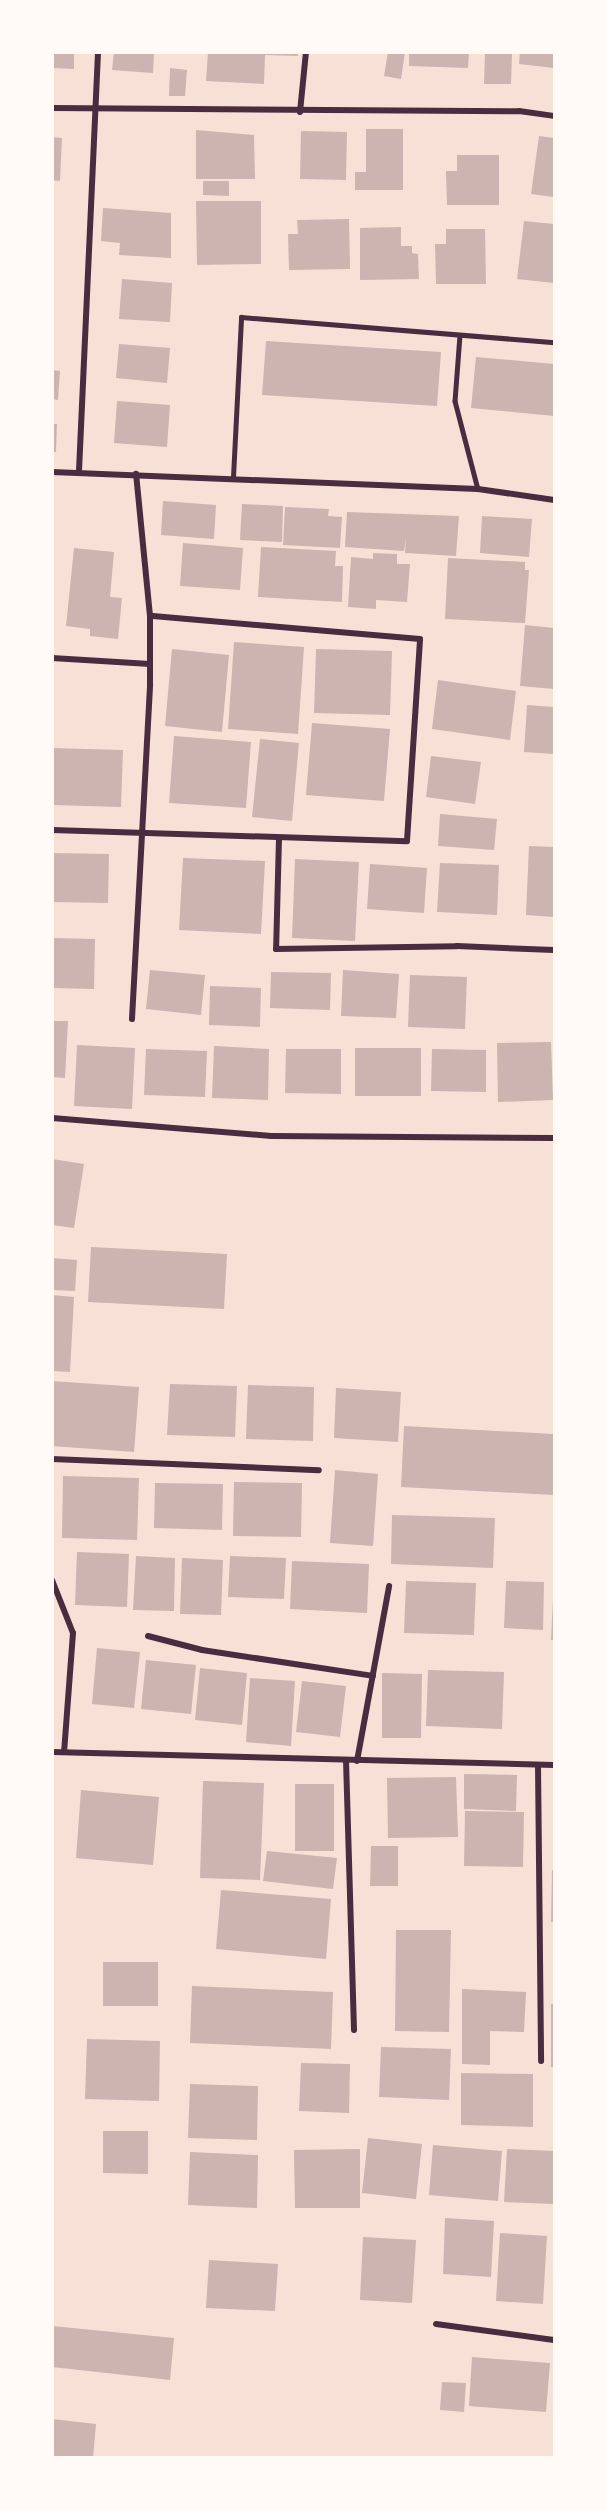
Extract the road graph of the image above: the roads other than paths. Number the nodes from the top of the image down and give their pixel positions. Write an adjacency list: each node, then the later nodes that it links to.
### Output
1 (98, 52): 4 (street)
2 (306, 52): 5 (street)
3 (52, 108): 4 (street)
4 (96, 108): 5 (street); 9 (street)
5 (300, 112): 6 (street)
6 (555, 116)
7 (460, 335): 8 (lane); 12 (lane); 13 (lane)
8 (555, 342)
9 (79, 471): 10 (street); 11 (street)
10 (52, 472)
11 (136, 474): 12 (street); 15 (street)
12 (233, 477): 13 (street)
13 (478, 489): 14 (street)
14 (555, 500)
15 (150, 616): 17 (street); 20 (street)
16 (52, 658): 17 (street)
17 (150, 664): 19 (street)
18 (52, 830): 19 (street)
19 (143, 835): 20 (street); 22 (street)
20 (279, 838): 21 (street)
21 (555, 950)
22 (132, 1019)
23 (52, 1118): 24 (street)
24 (555, 1138)
25 (52, 1459): 26 (street)
26 (319, 1470)
27 (52, 1580): 32 (street)
28 (389, 1586): 30 (street)
29 (148, 1636): 30 (street)
30 (373, 1676): 34 (street)
31 (52, 1752): 32 (street)
32 (63, 1752): 33 (street)
33 (346, 1760): 34 (street); 37 (street)
34 (357, 1761): 35 (street)
35 (538, 1765): 36 (street); 38 (street)
36 (555, 1765)
37 (354, 2030)
38 (541, 2061)
39 (436, 2324): 40 (street)
40 (555, 2340)

